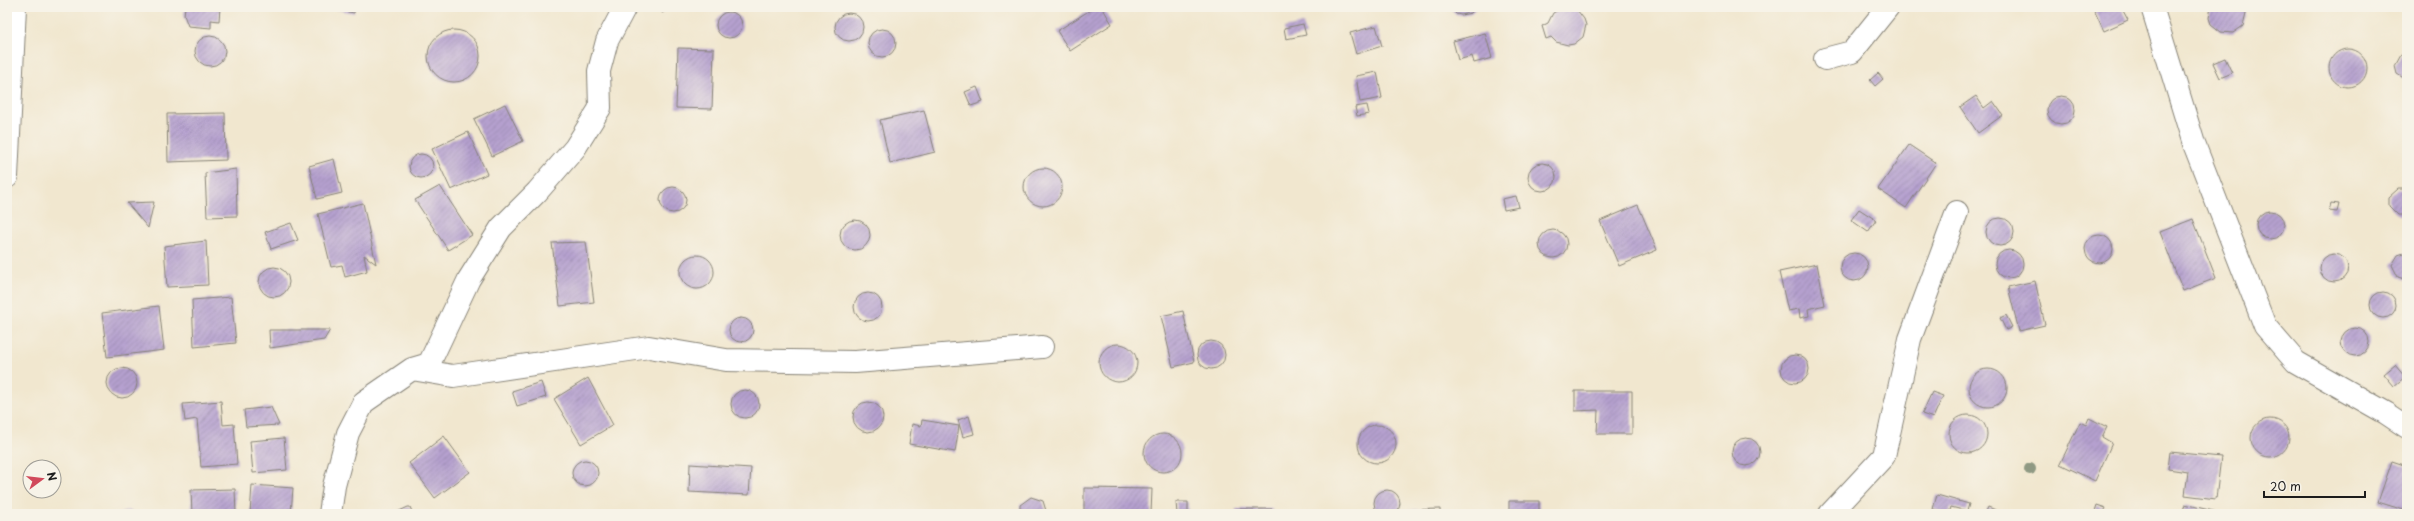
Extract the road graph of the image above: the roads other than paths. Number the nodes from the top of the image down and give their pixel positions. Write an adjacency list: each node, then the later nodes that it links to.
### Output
1 (15, 7): 6 (street)
2 (625, 7): 9 (street)
3 (1888, 7): 5 (street)
4 (2152, 7): 10 (street)
5 (1825, 60)
6 (7, 177)
7 (1957, 212): 12 (street)
8 (1042, 347): 9 (street)
9 (412, 369): 11 (street)
10 (2407, 427)
11 (330, 514)
12 (1830, 514)

